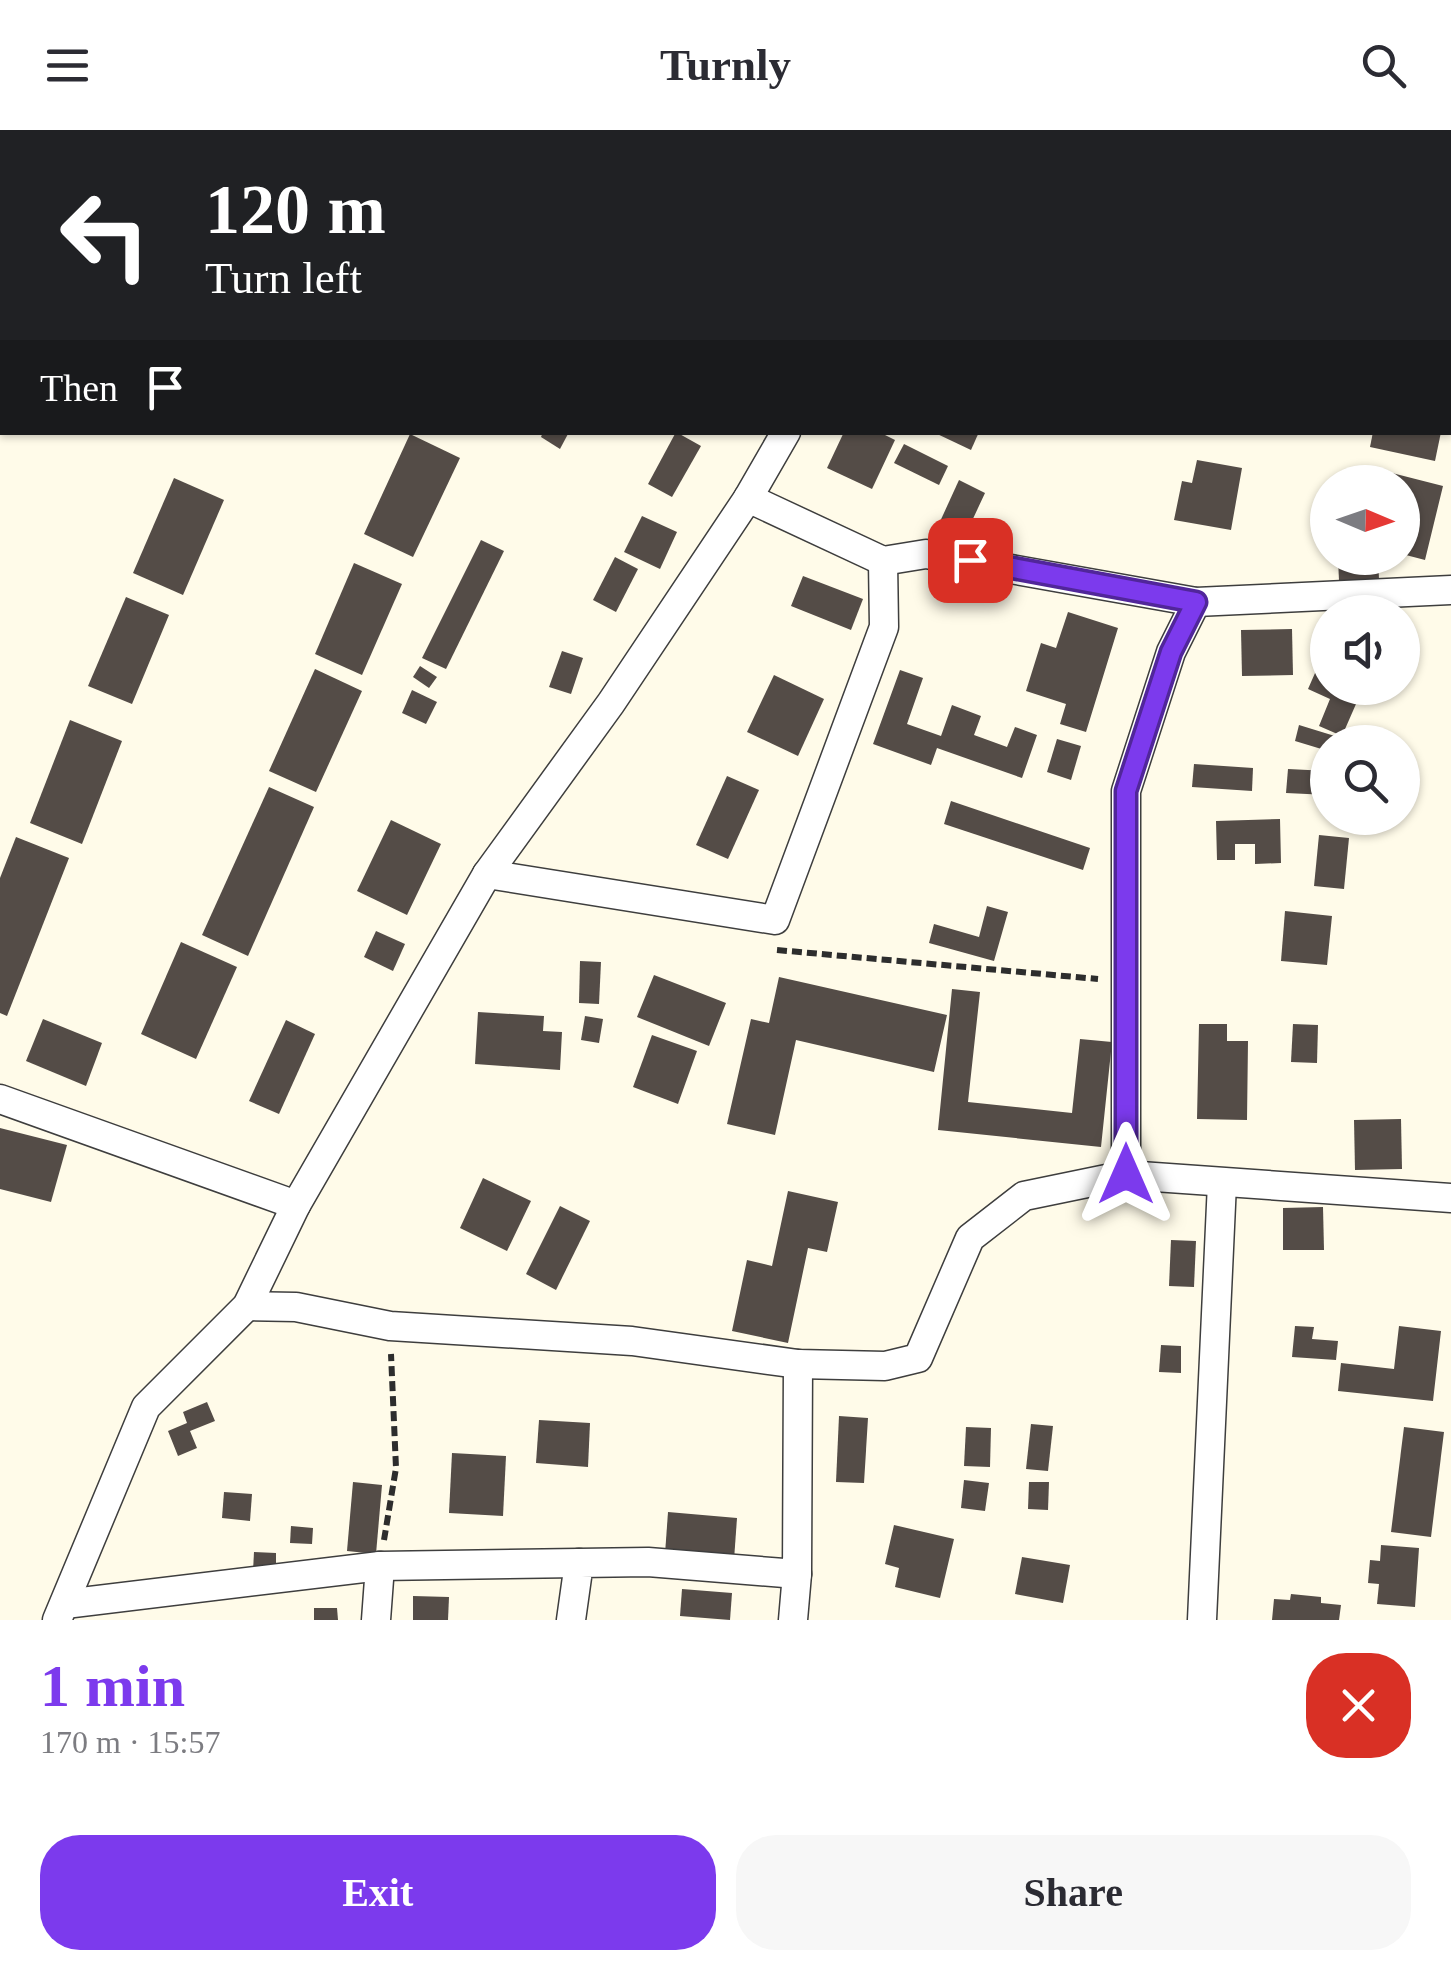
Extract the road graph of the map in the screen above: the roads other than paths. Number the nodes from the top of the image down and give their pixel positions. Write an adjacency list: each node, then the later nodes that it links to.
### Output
1 (784, 435): 2 (street)
2 (748, 498): 3 (street); 6 (street)
3 (883, 561): 5 (street); 6 (street)
4 (1451, 590): 5 (street)
5 (1196, 602): 8 (street)
6 (487, 874): 11 (street)
7 (0, 1100): 11 (street)
8 (1126, 1174): 9 (street); 13 (street)
9 (1222, 1183): 10 (street); 21 (street)
10 (1451, 1198)
11 (296, 1205): 12 (street)
12 (247, 1306): 13 (street); 17 (street)
13 (798, 1364): 16 (street)
14 (578, 1562): 15 (street); 16 (street); 19 (street)
15 (380, 1566): 17 (street); 18 (street)
16 (796, 1574): 20 (street)
17 (61, 1612)
18 (376, 1620)
19 (572, 1620)
20 (793, 1620)
21 (1202, 1620)

